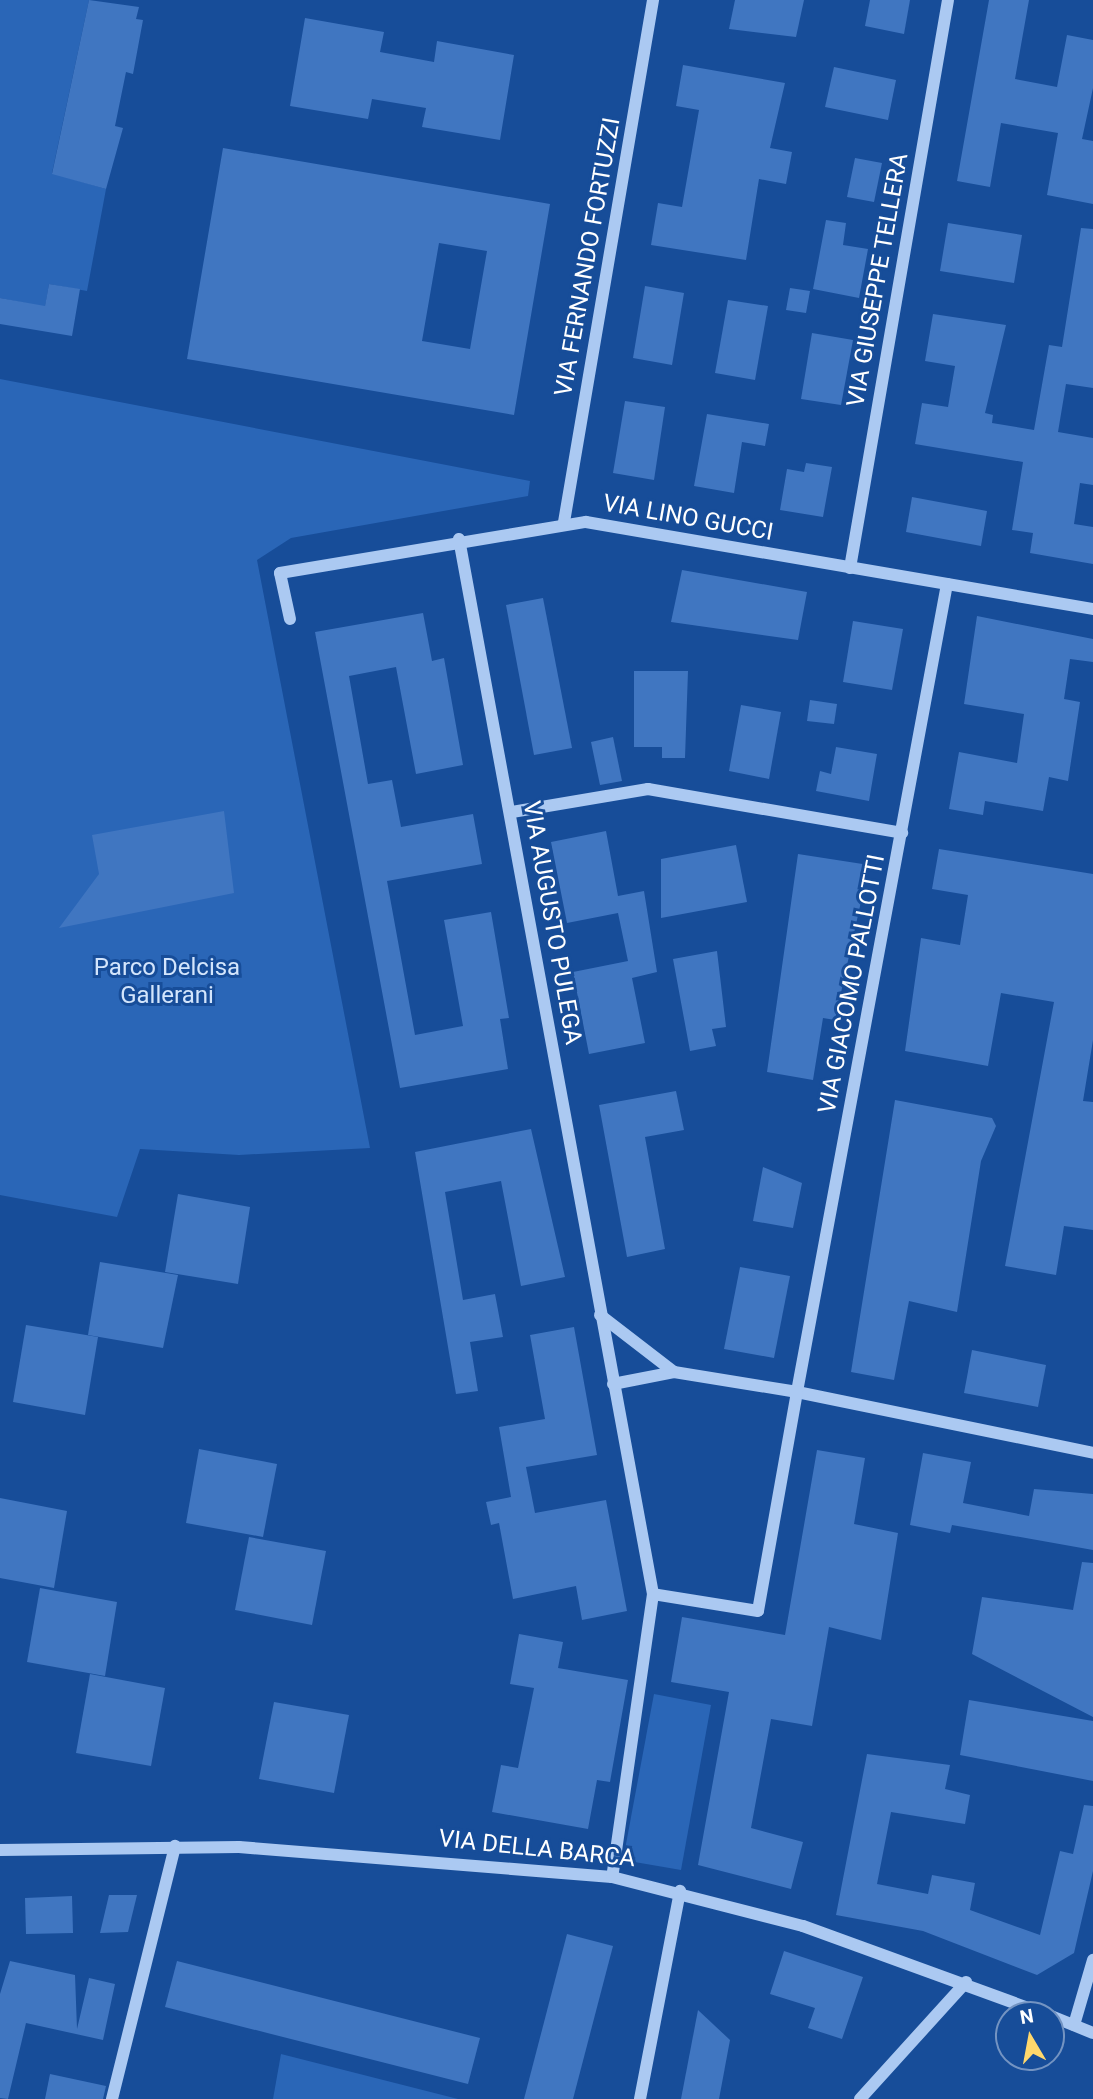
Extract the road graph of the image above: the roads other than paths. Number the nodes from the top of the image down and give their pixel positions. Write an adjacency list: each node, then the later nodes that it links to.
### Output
1 (653, 0): 3 (street, VIA FERNANDO FORTUZZI)
2 (948, 0): 5 (street, VIA GIUSEPPE TELLERA)
3 (564, 522): 4 (street, VIA LINO GUCCI); 5 (street, VIA LINO GUCCI)
4 (459, 539): 8 (street, VIA LINO GUCCI); 9 (street, VIA AUGUSTO PULEGA)
5 (850, 568): 6 (street, VIA LINO GUCCI)
6 (947, 584): 7 (street, VIA LINO GUCCI); 10 (street, VIA GIACOMO PALLOTTI)
7 (1093, 609)
8 (290, 620)
9 (512, 811): 10 (street); 11 (street, VIA AUGUSTO PULEGA)
10 (902, 833): 14 (street, VIA GIACOMO PALLOTTI)
11 (600, 1314): 12 (street); 13 (street, VIA AUGUSTO PULEGA)
12 (674, 1372): 13 (street); 14 (street)
13 (613, 1384): 16 (street, VIA AUGUSTO PULEGA)
14 (797, 1392): 15 (street); 16 (street, VIA GIACOMO PALLOTTI)
15 (1093, 1452)
16 (653, 1594): 19 (street, VIA AUGUSTO PULEGA)
17 (175, 1846): 18 (street, VIA DELLA BARCA); 19 (street, VIA DELLA BARCA); 27 (street)
18 (0, 1850)
19 (612, 1877): 20 (street, VIA DELLA BARCA)
20 (680, 1891): 22 (street, VIA DELLA BARCA); 28 (street)
21 (1093, 1960): 25 (street)
22 (966, 1982): 23 (street, VIA DELLA BARCA); 29 (street)
23 (1014, 2001)
24 (1065, 2021): 25 (street, VIA DELLA BARCA)
25 (1074, 2025): 26 (street, VIA DELLA BARCA)
26 (1093, 2033)
27 (112, 2099)
28 (640, 2099)
29 (860, 2099)

